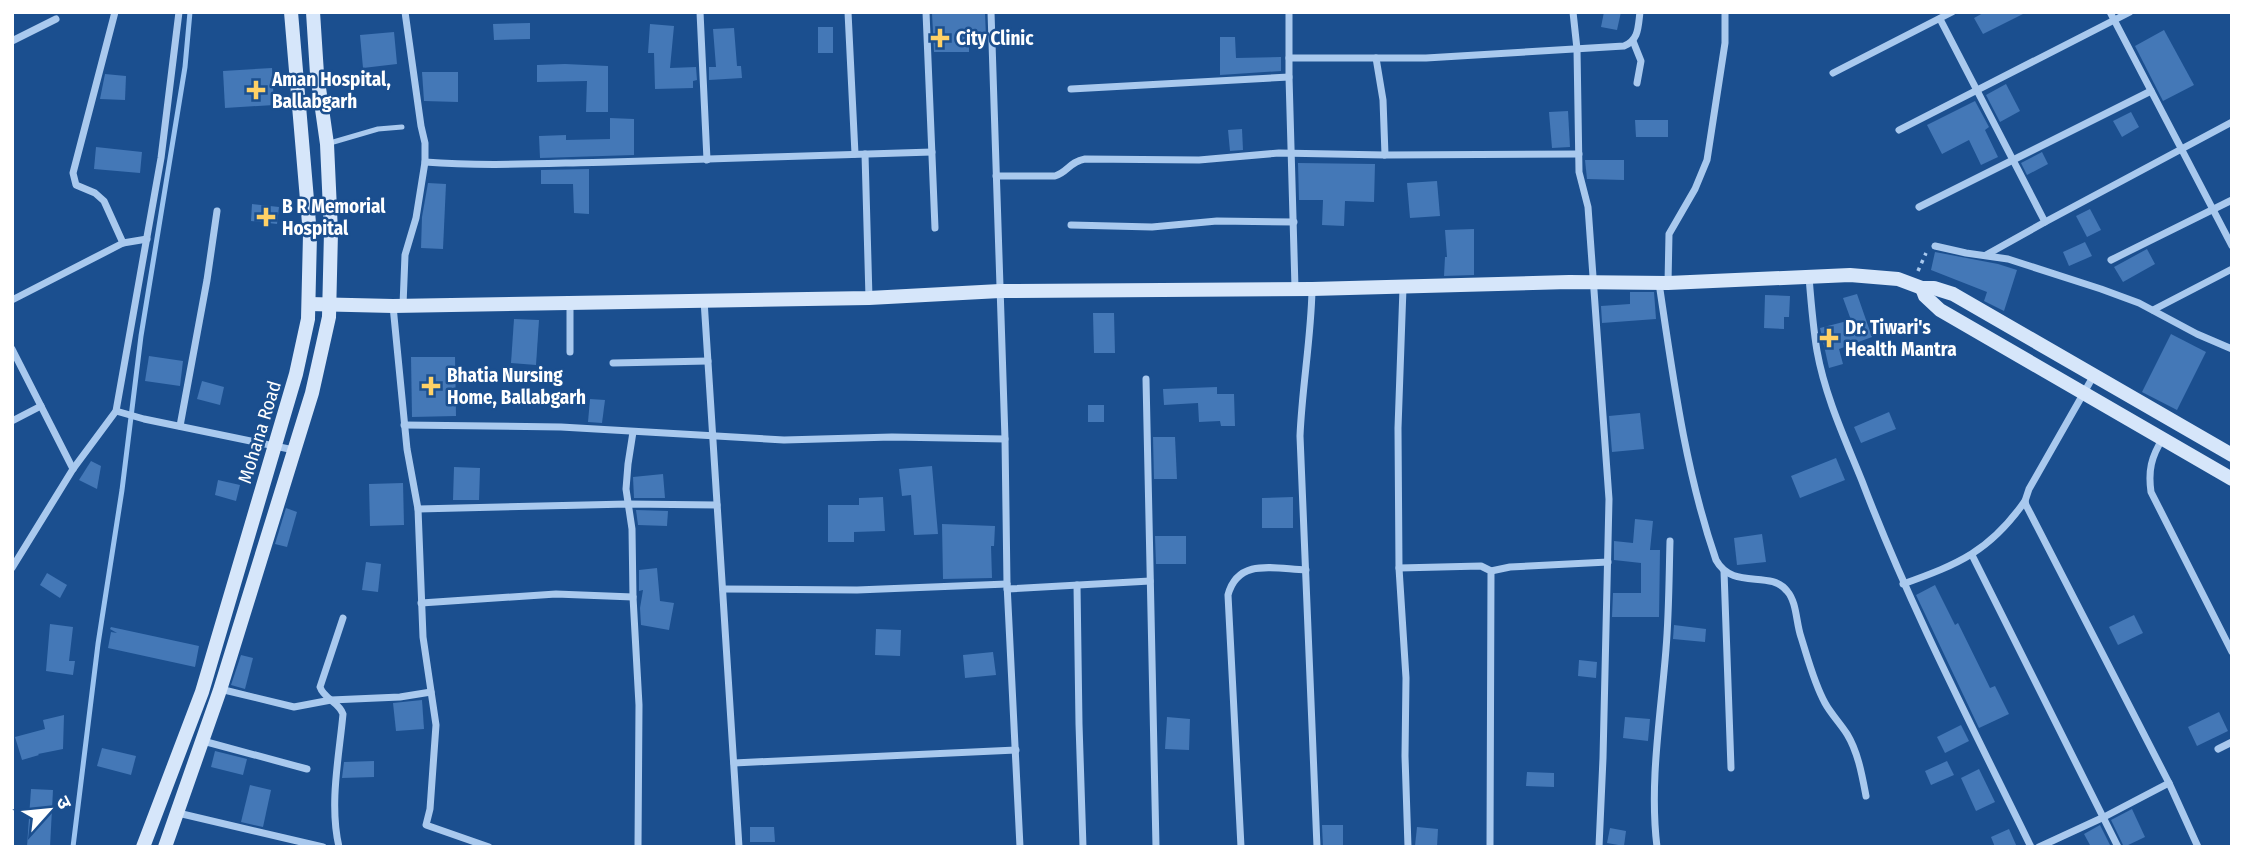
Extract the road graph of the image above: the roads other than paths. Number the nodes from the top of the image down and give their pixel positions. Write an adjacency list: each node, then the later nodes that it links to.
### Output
1 (115, 12): 55 (street)
2 (180, 12): 54 (street)
3 (291, 12): 73 (street, Mohana Road)
4 (313, 12): 34 (street, Mohana Road)
5 (405, 12): 44 (street)
6 (700, 12): 42 (street)
7 (848, 12): 39 (street)
8 (926, 12): 36 (street)
9 (991, 12): 45 (street)
10 (1289, 12): 23 (street)
11 (1573, 12): 22 (street)
12 (1640, 12): 21 (street)
13 (1725, 12): 63 (street)
14 (1952, 12): 18 (street)
15 (2110, 12): 19 (street)
16 (2130, 12): 19 (street)
17 (56, 19): 20 (street)
18 (1940, 19): 25 (street); 29 (street)
19 (2114, 20): 29 (street); 30 (street)
20 (12, 41)
21 (1633, 41): 22 (street); 27 (street)
22 (1577, 49): 24 (street); 40 (street)
23 (1289, 58): 24 (street); 26 (street)
24 (1376, 58): 41 (street)
25 (1833, 73)
26 (1289, 78): 28 (street); 38 (street)
27 (1637, 83)
28 (1071, 89)
29 (1978, 91): 33 (street); 43 (street)
30 (2151, 91): 35 (street); 43 (street)
31 (2232, 122): 35 (street)
32 (402, 127): 34 (lane)
33 (1899, 130)
34 (327, 144): 74 (street, Mohana Road)
35 (2180, 149): 48 (street); 51 (street)
36 (932, 152): 37 (street); 53 (street)
37 (865, 153): 39 (street); 69 (street)
38 (1292, 153): 41 (street); 45 (street); 50 (street)
39 (855, 154): 42 (street)
40 (1579, 154): 41 (street); 62 (street)
41 (1385, 155)
42 (707, 160): 44 (street)
43 (2014, 160): 47 (street); 51 (street)
44 (425, 162): 75 (street)
45 (996, 176): 68 (street)
46 (2232, 200): 48 (street)
47 (1919, 207)
48 (2212, 210): 57 (street); 59 (street)
49 (217, 211): 89 (street)
50 (1294, 222): 52 (street); 65 (street)
51 (2045, 222): 58 (street)
52 (1071, 225)
53 (934, 228)
54 (147, 239): 55 (street); 86 (street)
55 (123, 243): 70 (street)
56 (1936, 246): 58 (street)
57 (2232, 246)
58 (1986, 256): 76 (street)
59 (2111, 260)
60 (2232, 270): 76 (street)
61 (1809, 276): 63 (street); 64 (street); 112 (street)
62 (1594, 282): 63 (street); 66 (street); 105 (street)
63 (1663, 283): 110 (street)
64 (1917, 286): 82 (street); 84 (street)
65 (1295, 288): 67 (street); 68 (street)
66 (1403, 288): 67 (street); 107 (street)
67 (1312, 289): 108 (street)
68 (1000, 291): 69 (street); 92 (street)
69 (869, 299): 71 (street)
70 (12, 300)
71 (704, 300): 72 (street); 80 (street)
72 (570, 303): 75 (street); 79 (street)
73 (309, 304): 74 (street); 94 (street, Mohana Road)
74 (330, 304): 75 (street); 95 (street, Mohana Road)
75 (398, 305): 88 (street)
76 (2153, 310): 78 (street)
77 (12, 349): 85 (street)
78 (2232, 349)
79 (570, 352)
80 (708, 361): 81 (street); 91 (street)
81 (612, 363)
82 (2095, 374): 84 (street); 96 (street)
83 (1146, 379): 111 (street)
84 (2085, 393): 93 (street); 99 (street)
85 (41, 407): 87 (street); 97 (street)
86 (120, 412): 89 (street); 97 (street)
87 (12, 421)
88 (404, 425): 90 (street); 102 (street)
89 (180, 426): 94 (street)
90 (633, 432): 91 (street); 100 (street)
91 (713, 435): 92 (street); 101 (street)
92 (1005, 439): 114 (street)
93 (2163, 439): 98 (street); 119 (street)
94 (275, 447): 95 (street); 134 (street, Mohana Road)
95 (294, 450): 120 (street, Mohana Road)
96 (2232, 455)
97 (73, 468): 106 (street)
98 (2232, 479)
99 (2025, 501): 104 (street); 130 (street)
100 (628, 504): 101 (street); 102 (street); 116 (street)
101 (717, 505): 115 (street)
102 (418, 509): 117 (street)
103 (1670, 541): 149 (street)
104 (1972, 555): 112 (street); 133 (street)
105 (1608, 562): 109 (street); 148 (street)
106 (12, 568)
107 (1399, 568): 109 (street); 146 (street)
108 (1306, 570): 144 (street); 145 (street)
109 (1491, 571): 147 (street)
110 (1724, 571): 128 (street); 131 (street)
111 (1150, 581): 113 (street); 143 (street)
112 (1903, 584): 150 (street)
113 (1077, 585): 114 (street); 142 (street)
114 (1007, 586): 115 (street); 125 (street)
115 (723, 589): 127 (street)
116 (633, 597): 117 (street); 139 (street)
117 (421, 603): 121 (street)
118 (343, 618): 122 (street)
119 (2232, 652)
120 (220, 689): 122 (street); 123 (street, Mohana Road)
121 (431, 692): 122 (street); 138 (street)
122 (331, 700): 137 (street)
123 (202, 741): 129 (street); 132 (street, Mohana Road)
124 (2232, 742): 126 (street)
125 (1016, 750): 127 (street); 141 (street)
126 (2218, 750)
127 (734, 763): 140 (street)
128 (1731, 768)
129 (307, 769)
130 (2169, 783): 133 (street); 153 (street)
131 (1866, 796)
132 (178, 813): 135 (street, Mohana Road); 136 (street)
133 (2104, 817): 151 (street); 152 (street)
134 (143, 847)
135 (165, 847)
136 (323, 847)
137 (338, 847)
138 (489, 847)
139 (638, 847)
140 (739, 847)
141 (1020, 847)
142 (1083, 847)
143 (1156, 847)
144 (1241, 847)
145 (1317, 847)
146 (1408, 847)
147 (1490, 847)
148 (1599, 847)
149 (1657, 847)
150 (2031, 847)
151 (2039, 847)
152 (2118, 847)
153 (2199, 847)

